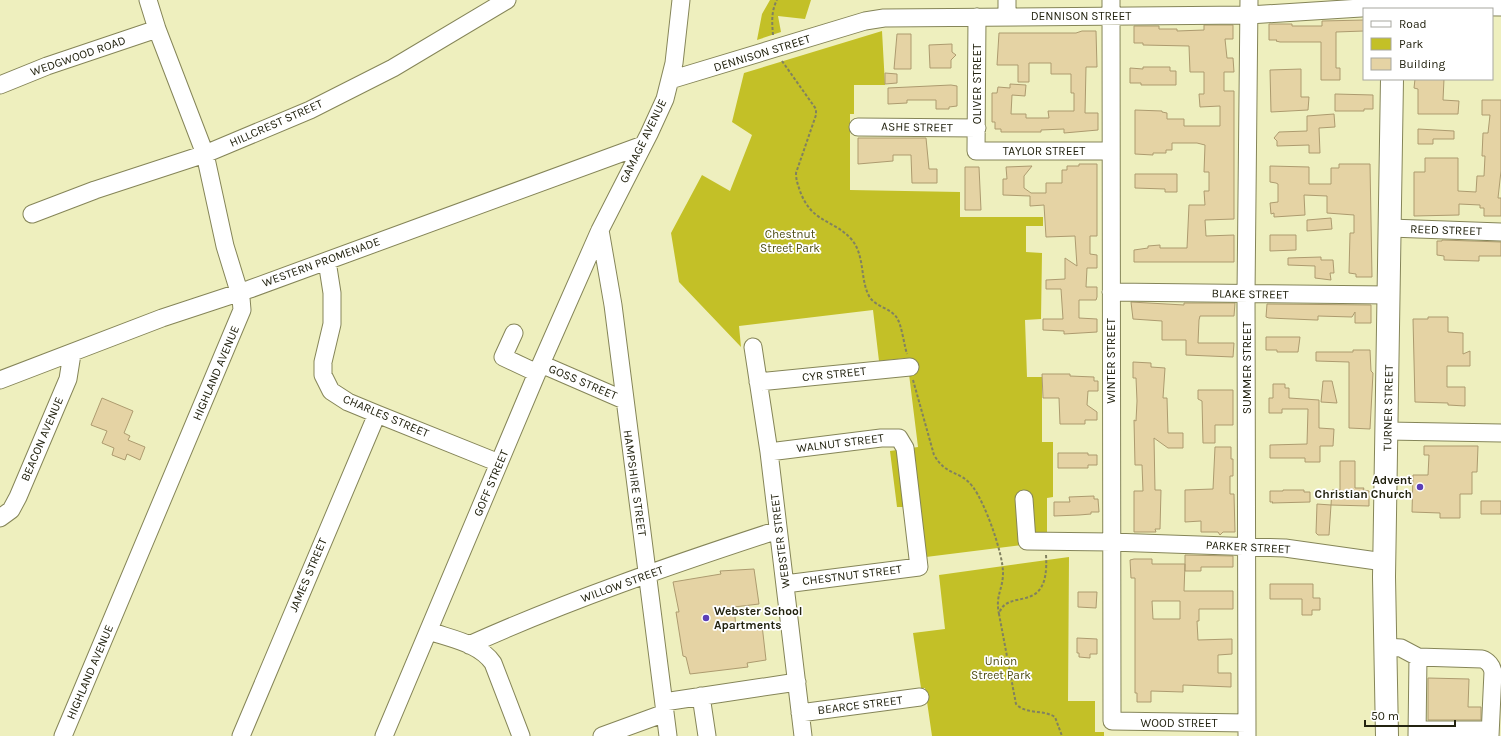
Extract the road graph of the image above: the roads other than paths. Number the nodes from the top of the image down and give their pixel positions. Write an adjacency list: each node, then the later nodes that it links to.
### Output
1 (148, 0): 10 (street, HIGHLAND AVENUE)
2 (507, 0): 19 (street, HILLCREST STREET)
3 (681, 0): 11 (street, GAMAGE AVENUE)
4 (1393, 5): 5 (street, DENNISON STREET); 8 (street, DENNISON STREET)
5 (1501, 7)
6 (1007, 8): 7 (street, DENNISON STREET); 9 (street, DENNISON STREET)
7 (1111, 8): 8 (street, DENNISON STREET); 18 (street, WINTER STREET)
8 (1249, 8): 27 (street, SUMMER STREET)
9 (977, 17): 11 (street, DENNISON STREET); 15 (street, OLIVER STREET)
10 (157, 29): 13 (street, WEDGWOOD ROAD); 19 (street, HIGHLAND AVENUE)
11 (670, 80): 16 (street, GAMAGE AVENUE)
12 (1392, 80): 21 (main road, TURNER STREET)
13 (0, 85)
14 (858, 127): 15 (street, ASHE STREET)
15 (977, 128): 17 (street, OLIVER STREET)
16 (643, 145): 22 (street, GAMAGE AVENUE); 24 (street, WESTERN PROMENADE)
17 (976, 151): 18 (street, TAYLOR STREET)
18 (1111, 151): 26 (street, WINTER STREET)
19 (205, 154): 20 (street, HILLCREST STREET); 25 (street, HIGHLAND AVENUE)
20 (32, 214)
21 (1390, 228): 23 (street, REED STREET); 28 (main road, TURNER STREET)
22 (600, 230): 33 (street, GOFF STREET); 36 (street, HAMPSHIRE STREET)
23 (1501, 232)
24 (327, 260): 25 (street, WESTERN PROMENADE); 37 (street, CHARLES STREET)
25 (239, 292): 31 (street, WESTERN PROMENADE); 64 (street, HIGHLAND AVENUE)
26 (1111, 292): 27 (street, BLAKE STREET); 45 (street, WINTER STREET)
27 (1246, 294): 28 (street, BLAKE STREET); 46 (street, SUMMER STREET)
28 (1389, 295): 38 (main road, TURNER STREET)
29 (514, 333): 33 (street, GOSS STREET)
30 (754, 347): 35 (street, WEBSTER STREET)
31 (72, 354): 34 (street, WESTERN PROMENADE); 43 (street, BEACON AVENUE)
32 (910, 367): 35 (street, CYR STREET)
33 (539, 369): 36 (street, GOSS STREET); 41 (street, GOFF STREET)
34 (0, 380)
35 (758, 382): 40 (street, WEBSTER STREET)
36 (624, 400): 49 (street, HAMPSHIRE STREET)
37 (377, 414): 41 (street, CHARLES STREET); 65 (street, JAMES STREET)
38 (1387, 431): 39 (street); 47 (main road, TURNER STREET)
39 (1501, 433)
40 (769, 452): 44 (street, WEBSTER STREET); 48 (street, WALNUT STREET)
41 (499, 463): 51 (street, GOFF STREET)
42 (1024, 499): 45 (street, PARKER STREET)
43 (0, 518)
44 (778, 530): 49 (street, WILLOW STREET); 50 (street, WEBSTER STREET)
45 (1111, 542): 46 (street, PARKER STREET); 60 (street, WINTER STREET)
46 (1248, 547): 47 (street, PARKER STREET); 61 (street, SUMMER STREET)
47 (1384, 562): 53 (main road, TURNER STREET)
48 (919, 566): 50 (street, CHESTNUT STREET)
49 (647, 575): 52 (street, WILLOW STREET); 58 (street, HAMPSHIRE STREET)
50 (784, 584): 55 (street, WEBSTER STREET)
51 (429, 631): 52 (street); 66 (street, GOFF STREET)
52 (469, 645): 67 (street)
53 (1385, 647): 54 (street); 72 (main road, TURNER STREET)
54 (1418, 657): 62 (street); 63 (street)
55 (797, 682): 56 (street); 59 (street, WEBSTER STREET)
56 (702, 696): 58 (street); 70 (street)
57 (920, 697): 59 (street, BEARCE STREET)
58 (664, 707): 68 (street); 69 (street, HAMPSHIRE STREET)
59 (800, 713): 71 (street, WEBSTER STREET)
60 (1112, 721): 61 (street, WOOD STREET)
61 (1247, 730)
62 (1417, 733): 63 (street)
63 (1490, 733)
64 (63, 736)
65 (241, 736)
66 (384, 736)
67 (521, 736)
68 (602, 736)
69 (668, 736)
70 (707, 736)
71 (804, 736)
72 (1387, 736)

